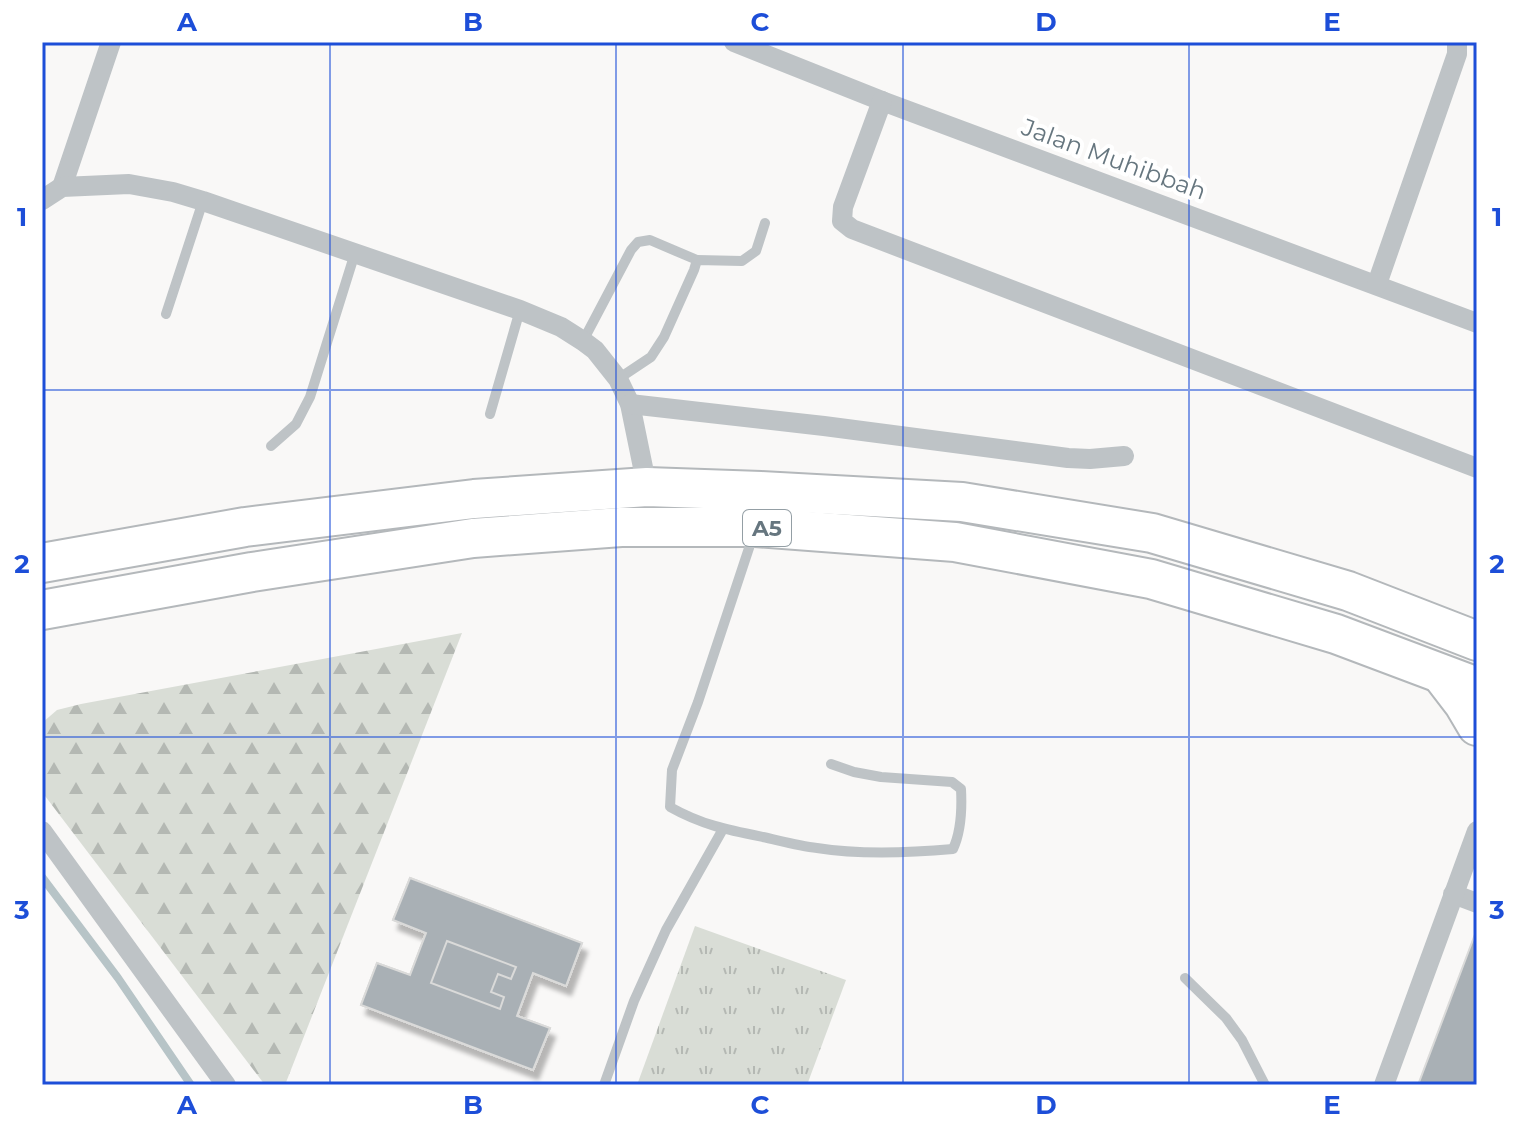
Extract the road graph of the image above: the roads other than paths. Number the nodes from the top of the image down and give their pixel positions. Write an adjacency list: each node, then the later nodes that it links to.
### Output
1 (111, 42): 5 (street)
2 (734, 42): 4 (street, Jalan Muhibbah)
3 (1457, 42): 11 (street)
4 (882, 101): 11 (street, Jalan Muhibbah); 21 (street)
5 (62, 187): 6 (street); 7 (street)
6 (42, 200)
7 (203, 201): 9 (street); 13 (lane)
8 (765, 223): 10 (lane)
9 (355, 253): 12 (street); 19 (lane)
10 (697, 260): 15 (lane); 16 (lane)
11 (1377, 284): 14 (street, Jalan Muhibbah)
12 (520, 310): 15 (street); 18 (lane)
13 (166, 314)
14 (1477, 323)
15 (583, 341): 16 (street)
16 (618, 379): 17 (street)
17 (630, 404): 20 (street); 22 (street)
18 (490, 414)
19 (271, 446)
20 (1124, 456)
21 (1477, 468)
22 (647, 487): 24 (highway, A5); 26 (highway, A5)
23 (756, 527): 25 (highway, A5); 27 (highway, A5); 31 (lane)
24 (42, 563)
25 (43, 611)
26 (1468, 633)
27 (1441, 674): 28 (highway, A5); 29 (highway)
28 (1477, 687)
29 (1477, 726)
30 (831, 764): 31 (lane)
31 (723, 829): 38 (lane)
32 (42, 831): 37 (street)
33 (1477, 831): 34 (street)
34 (1453, 894): 35 (street); 40 (street)
35 (1477, 903)
36 (1185, 978): 39 (lane)
37 (226, 1085)
38 (604, 1085)
39 (1265, 1085)
40 (1384, 1085)

